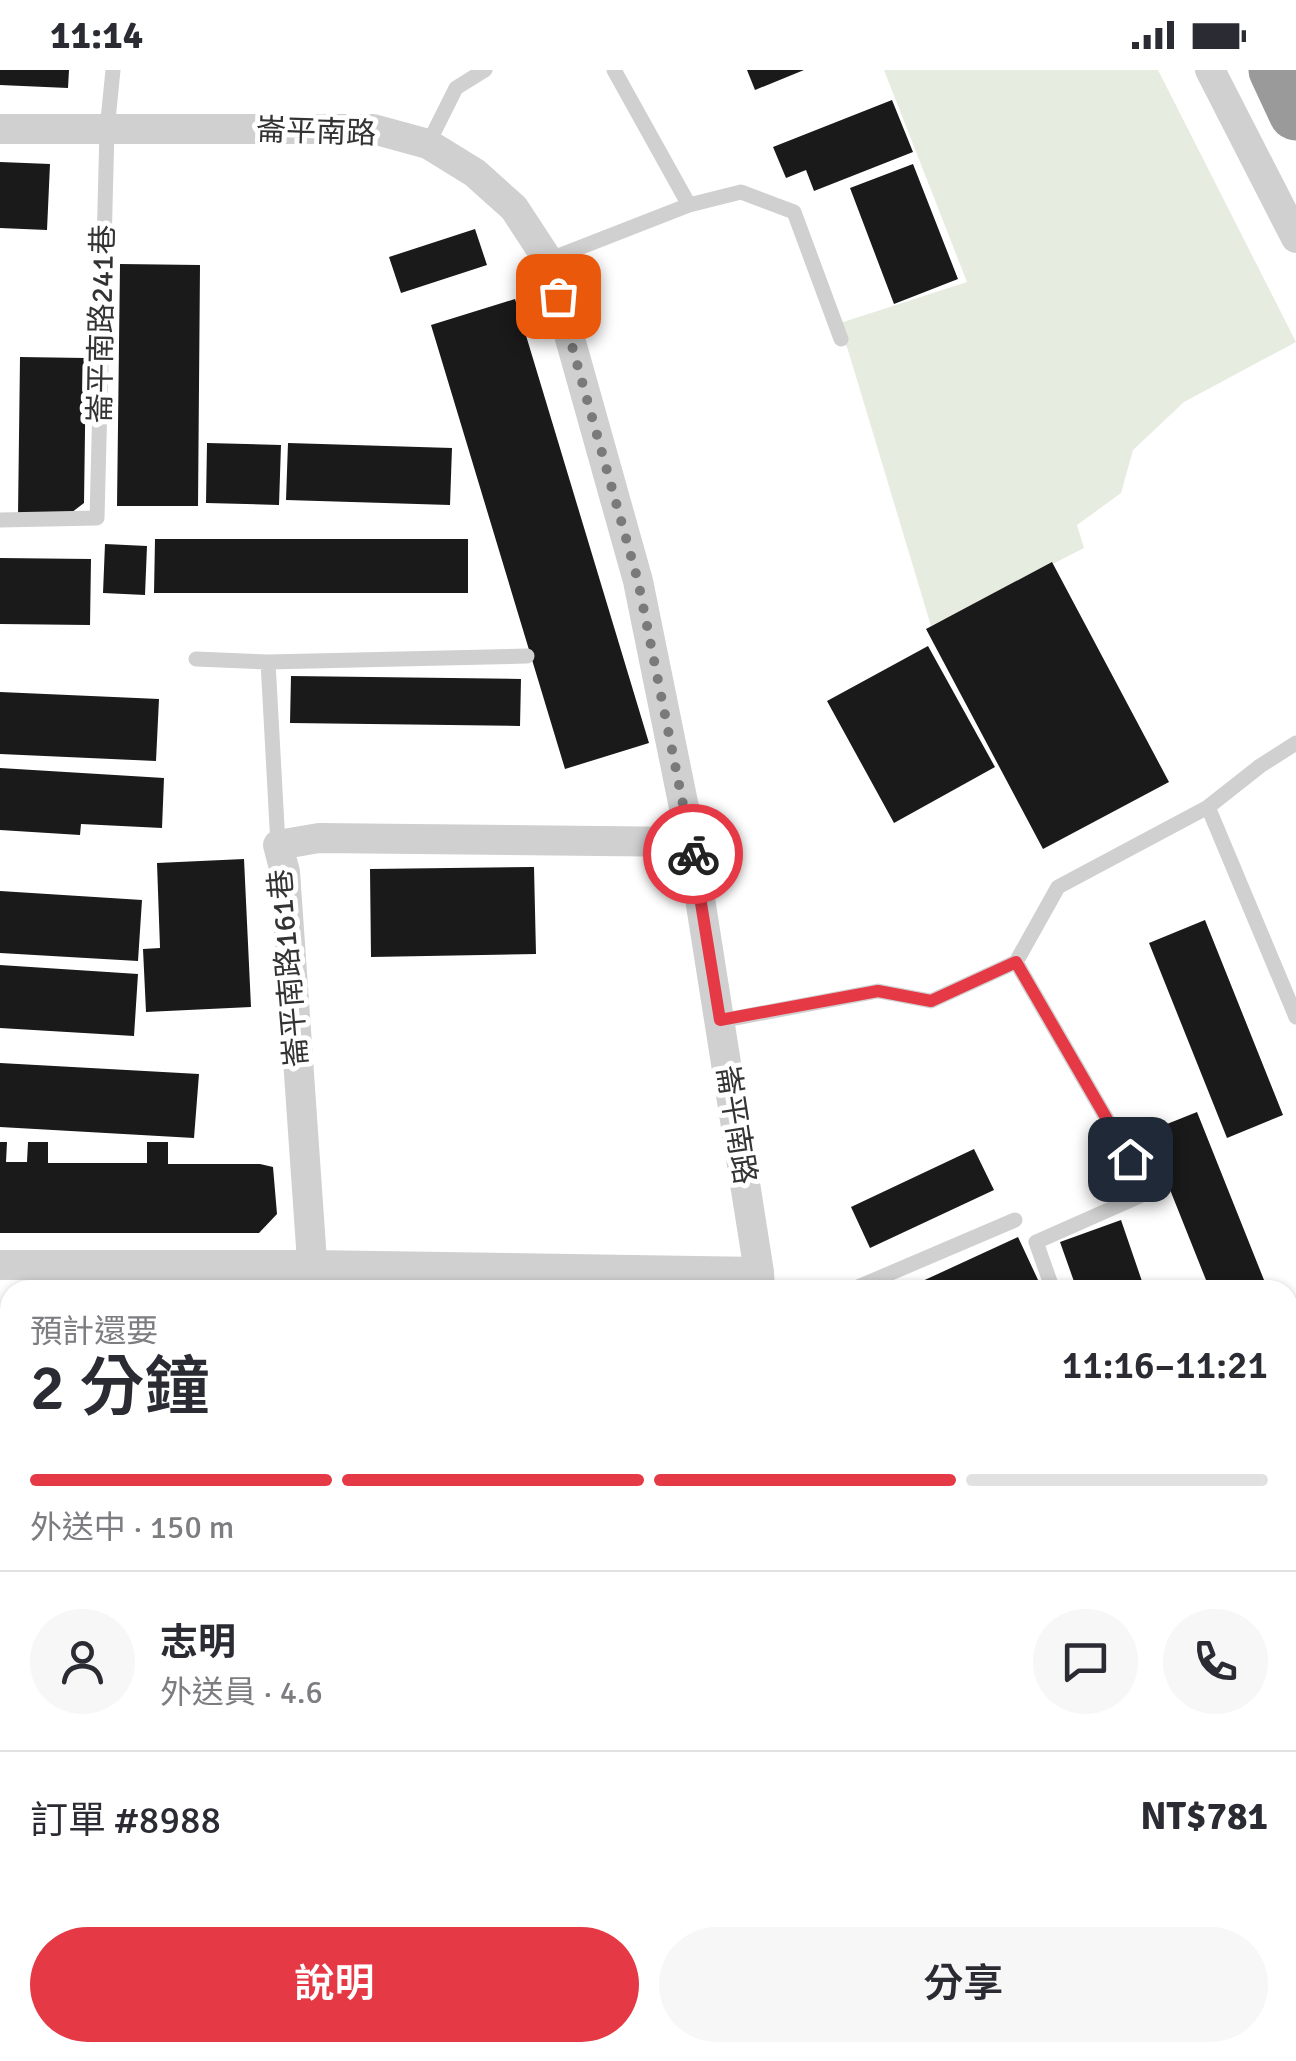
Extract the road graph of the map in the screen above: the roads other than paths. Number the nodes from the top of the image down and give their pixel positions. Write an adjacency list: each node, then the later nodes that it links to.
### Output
1 (114, 70): 8 (lane, 崙平南路241巷)
2 (485, 70): 9 (lane)
3 (614, 70): 10 (lane)
4 (1210, 70): 11 (street)
5 (1276, 70): 6 (highway)
6 (1296, 113)
7 (0, 129): 8 (street, 崙平南路)
8 (107, 130): 9 (street, 崙平南路); 14 (lane, 崙平南路241巷)
9 (428, 144): 12 (street, 崙平南路)
10 (689, 205): 12 (lane); 13 (lane)
11 (1296, 238)
12 (548, 260): 20 (street, 崙平南路)
13 (842, 339)
14 (0, 520)
15 (526, 656): 17 (lane)
16 (196, 659): 17 (lane)
17 (268, 662): 21 (lane)
18 (1296, 742): 19 (lane)
19 (1208, 807): 22 (lane); 23 (lane)
20 (691, 842): 21 (street, 崙平南路161巷); 24 (street, 崙平南路)
21 (278, 845): 27 (street, 崙平南路161巷)
22 (1016, 962): 24 (lane); 31 (lane)
23 (1296, 1017)
24 (720, 1020): 29 (street, 崙平南路)
25 (1015, 1220): 30 (lane)
26 (0, 1266): 27 (street)
27 (312, 1278): 28 (street)
28 (611, 1280)
29 (760, 1280)
30 (874, 1280)
31 (1049, 1280)

